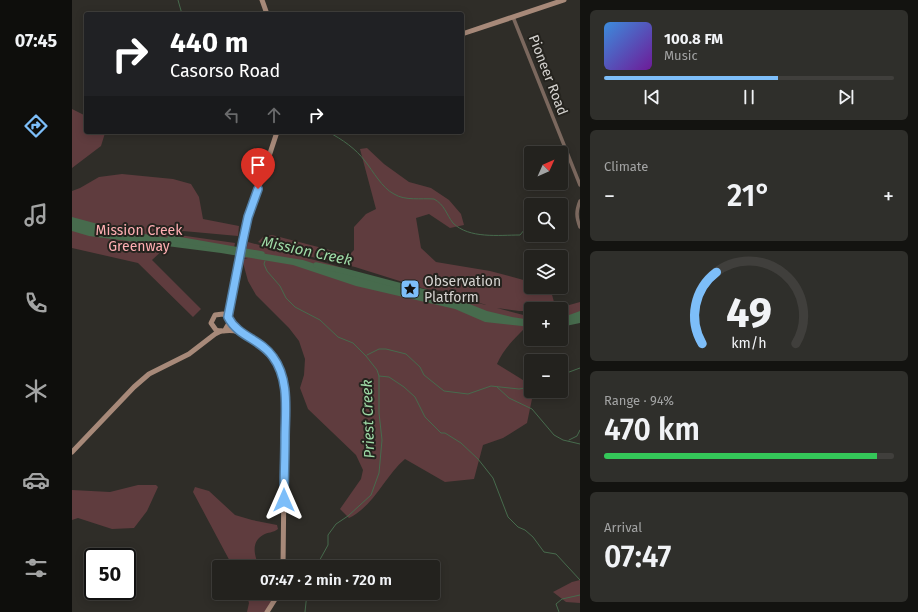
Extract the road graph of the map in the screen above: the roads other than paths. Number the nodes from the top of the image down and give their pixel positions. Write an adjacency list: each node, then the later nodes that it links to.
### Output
1 (262, 0): 3 (main road)
2 (564, 0): 4 (main road)
3 (266, 12)
4 (513, 17): 5 (main road); 7 (street, Pioneer Road)
5 (464, 33)
6 (276, 134): 10 (main road)
7 (580, 185)
8 (580, 201): 9 (street)
9 (580, 227)
10 (230, 301): 11 (main road); 12 (main road)
11 (220, 313): 12 (main road); 13 (main road)
12 (228, 318): 14 (main road); 15 (main road)
13 (212, 323): 14 (main road); 16 (main road)
14 (223, 331): 15 (main road); 16 (main road)
15 (244, 334): 18 (main road)
16 (204, 342): 17 (main road)
17 (72, 452)
18 (283, 560)
19 (275, 600): 20 (main road)
20 (267, 612)

